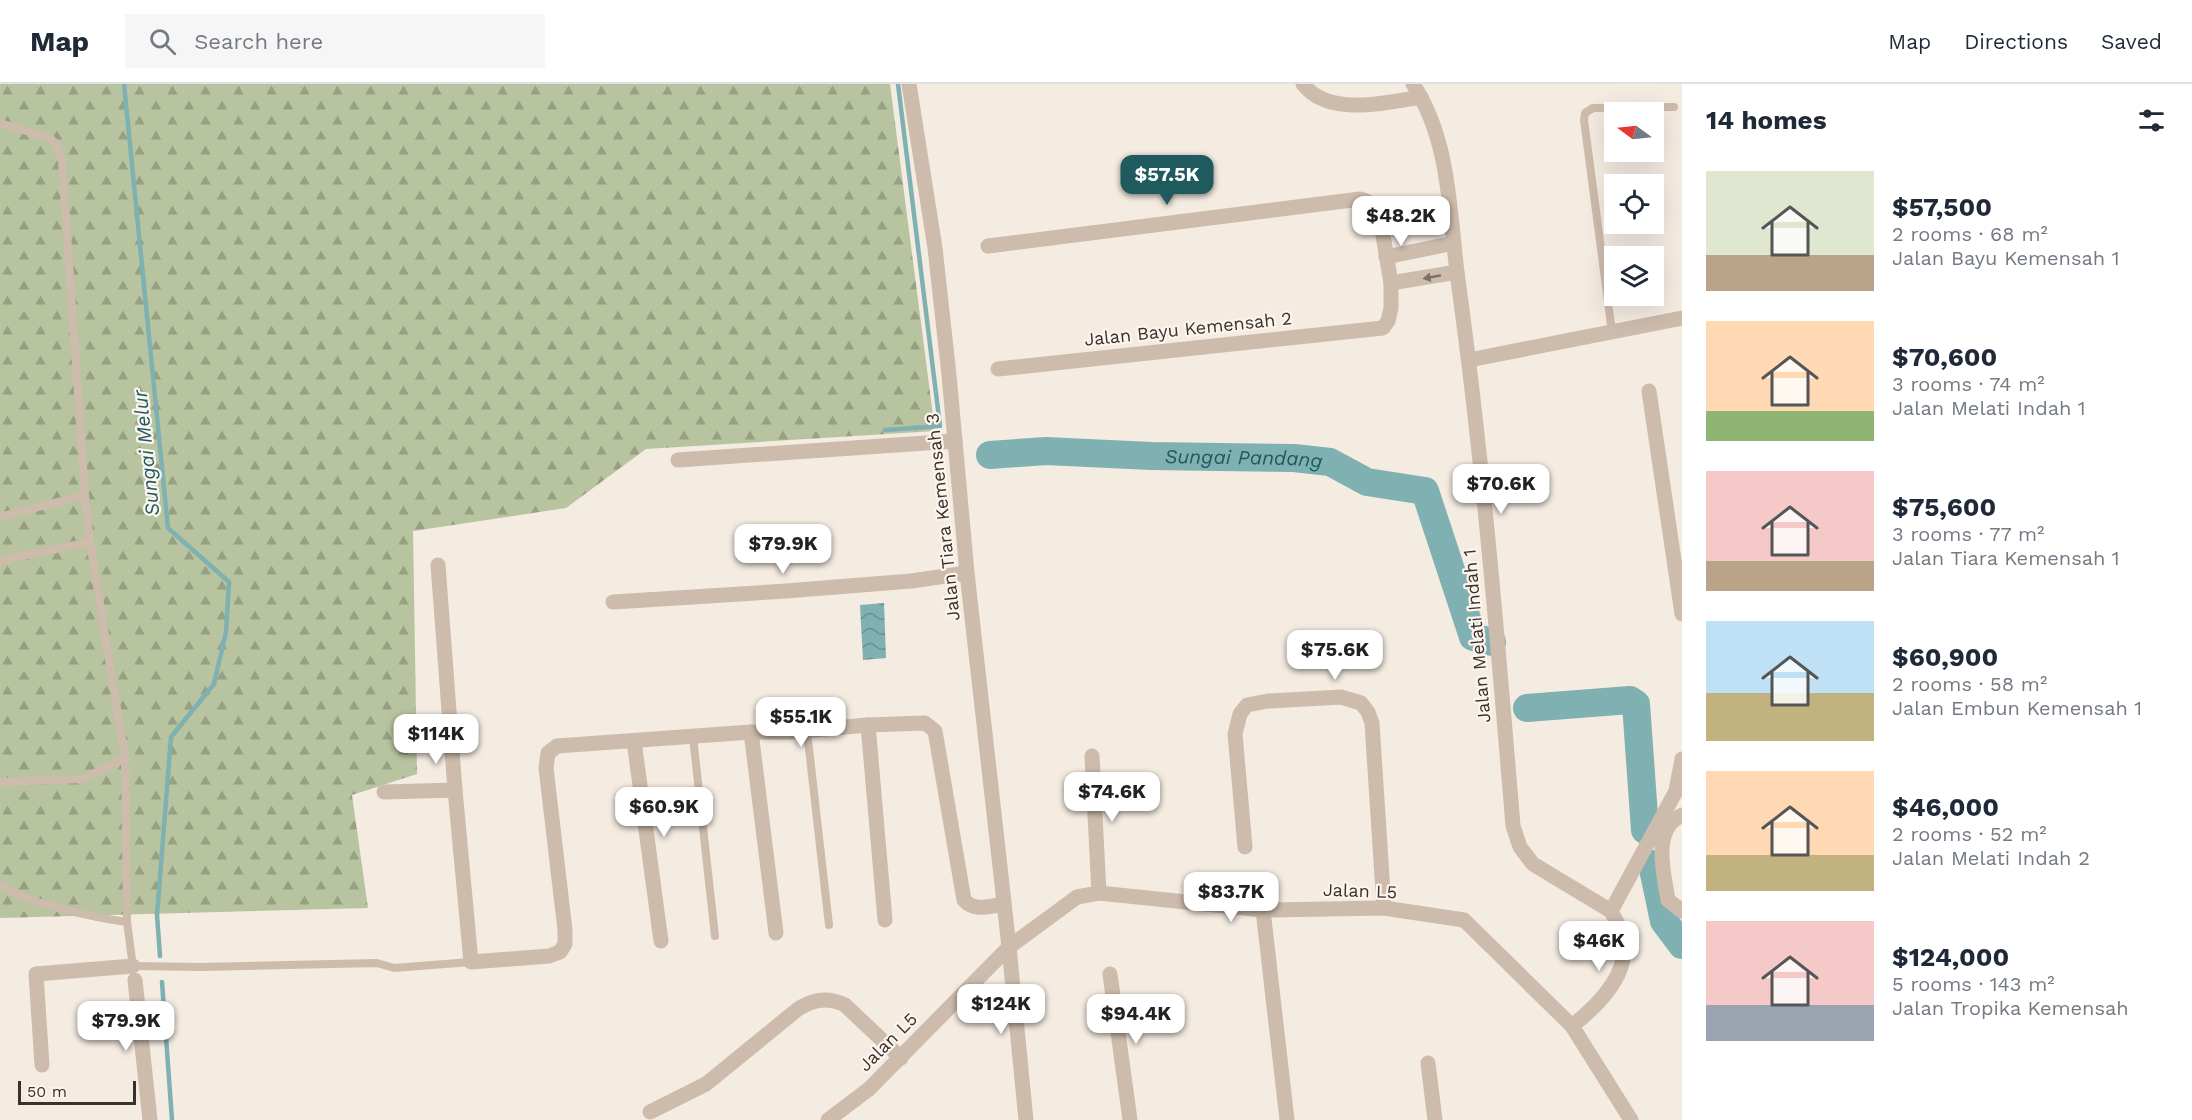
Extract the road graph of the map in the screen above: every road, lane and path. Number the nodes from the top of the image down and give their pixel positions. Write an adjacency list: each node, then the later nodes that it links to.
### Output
1 (909, 84): 16 (street, Jalan Tiara Kemensah 3)
2 (1303, 84): 3 (street)
3 (1417, 90): 6 (street, Jalan Melati Indah 1)
4 (1674, 107): 12 (lane)
5 (0, 123): 18 (lane)
6 (1454, 243): 8 (street); 9 (street, Jalan Melati Indah 1)
7 (988, 246): 8 (street)
8 (1386, 257): 10 (street)
9 (1457, 272): 10 (street, one-way to 10); 13 (street, Jalan Melati Indah 1)
10 (1390, 283): 14 (street, Jalan Bayu Kemensah 2)
11 (1682, 318): 12 (street)
12 (1612, 332): 13 (street)
13 (1469, 360): 44 (street, Jalan Melati Indah 1)
14 (998, 369)
15 (1649, 391): 25 (street)
16 (955, 441): 17 (street); 23 (street, Jalan Tiara Kemensah 3)
17 (678, 460)
18 (85, 495): 19 (lane); 20 (lane)
19 (0, 517)
20 (90, 542): 21 (lane); 32 (lane)
21 (0, 562)
22 (438, 565): 35 (street)
23 (967, 573): 24 (street); 41 (street, Jalan Tiara Kemensah 3)
24 (613, 602)
25 (1682, 614)
26 (868, 725): 27 (street); 41 (street); 46 (street)
27 (807, 730): 28 (street); 48 (lane)
28 (751, 732): 29 (street); 49 (street)
29 (693, 737): 30 (street); 50 (lane)
30 (633, 741): 51 (street); 53 (street)
31 (1092, 756): 40 (street)
32 (125, 758): 34 (lane); 47 (lane)
33 (1682, 759): 44 (street)
34 (0, 782)
35 (455, 790): 36 (street); 53 (street)
36 (384, 792)
37 (1682, 815): 45 (street)
38 (1245, 847): 42 (street)
39 (0, 885): 47 (lane)
40 (1100, 893): 43 (street, Jalan L5); 52 (street, Jalan L5)
41 (1004, 904): 52 (street, Jalan Tiara Kemensah 3)
42 (1384, 908): 43 (street, Jalan L5); 56 (street, Jalan L5)
43 (1263, 910): 65 (street)
44 (1611, 911): 56 (street)
45 (1682, 911)
46 (885, 920)
47 (127, 922): 54 (lane)
48 (829, 925)
49 (776, 933)
50 (714, 936)
51 (662, 940)
52 (1009, 947): 57 (street, Jalan L5); 61 (street, Jalan Tiara Kemensah 3)
53 (471, 962): 54 (lane)
54 (134, 973): 59 (street); 62 (street)
55 (1110, 974): 64 (street)
56 (1572, 1026): 67 (street, Jalan L5)
57 (901, 1058): 60 (street); 63 (street, Jalan L5)
58 (1428, 1063): 66 (street)
59 (42, 1065)
60 (650, 1112)
61 (1023, 1119)
62 (150, 1120)
63 (828, 1120)
64 (1130, 1120)
65 (1287, 1120)
66 (1435, 1120)
67 (1631, 1120)

